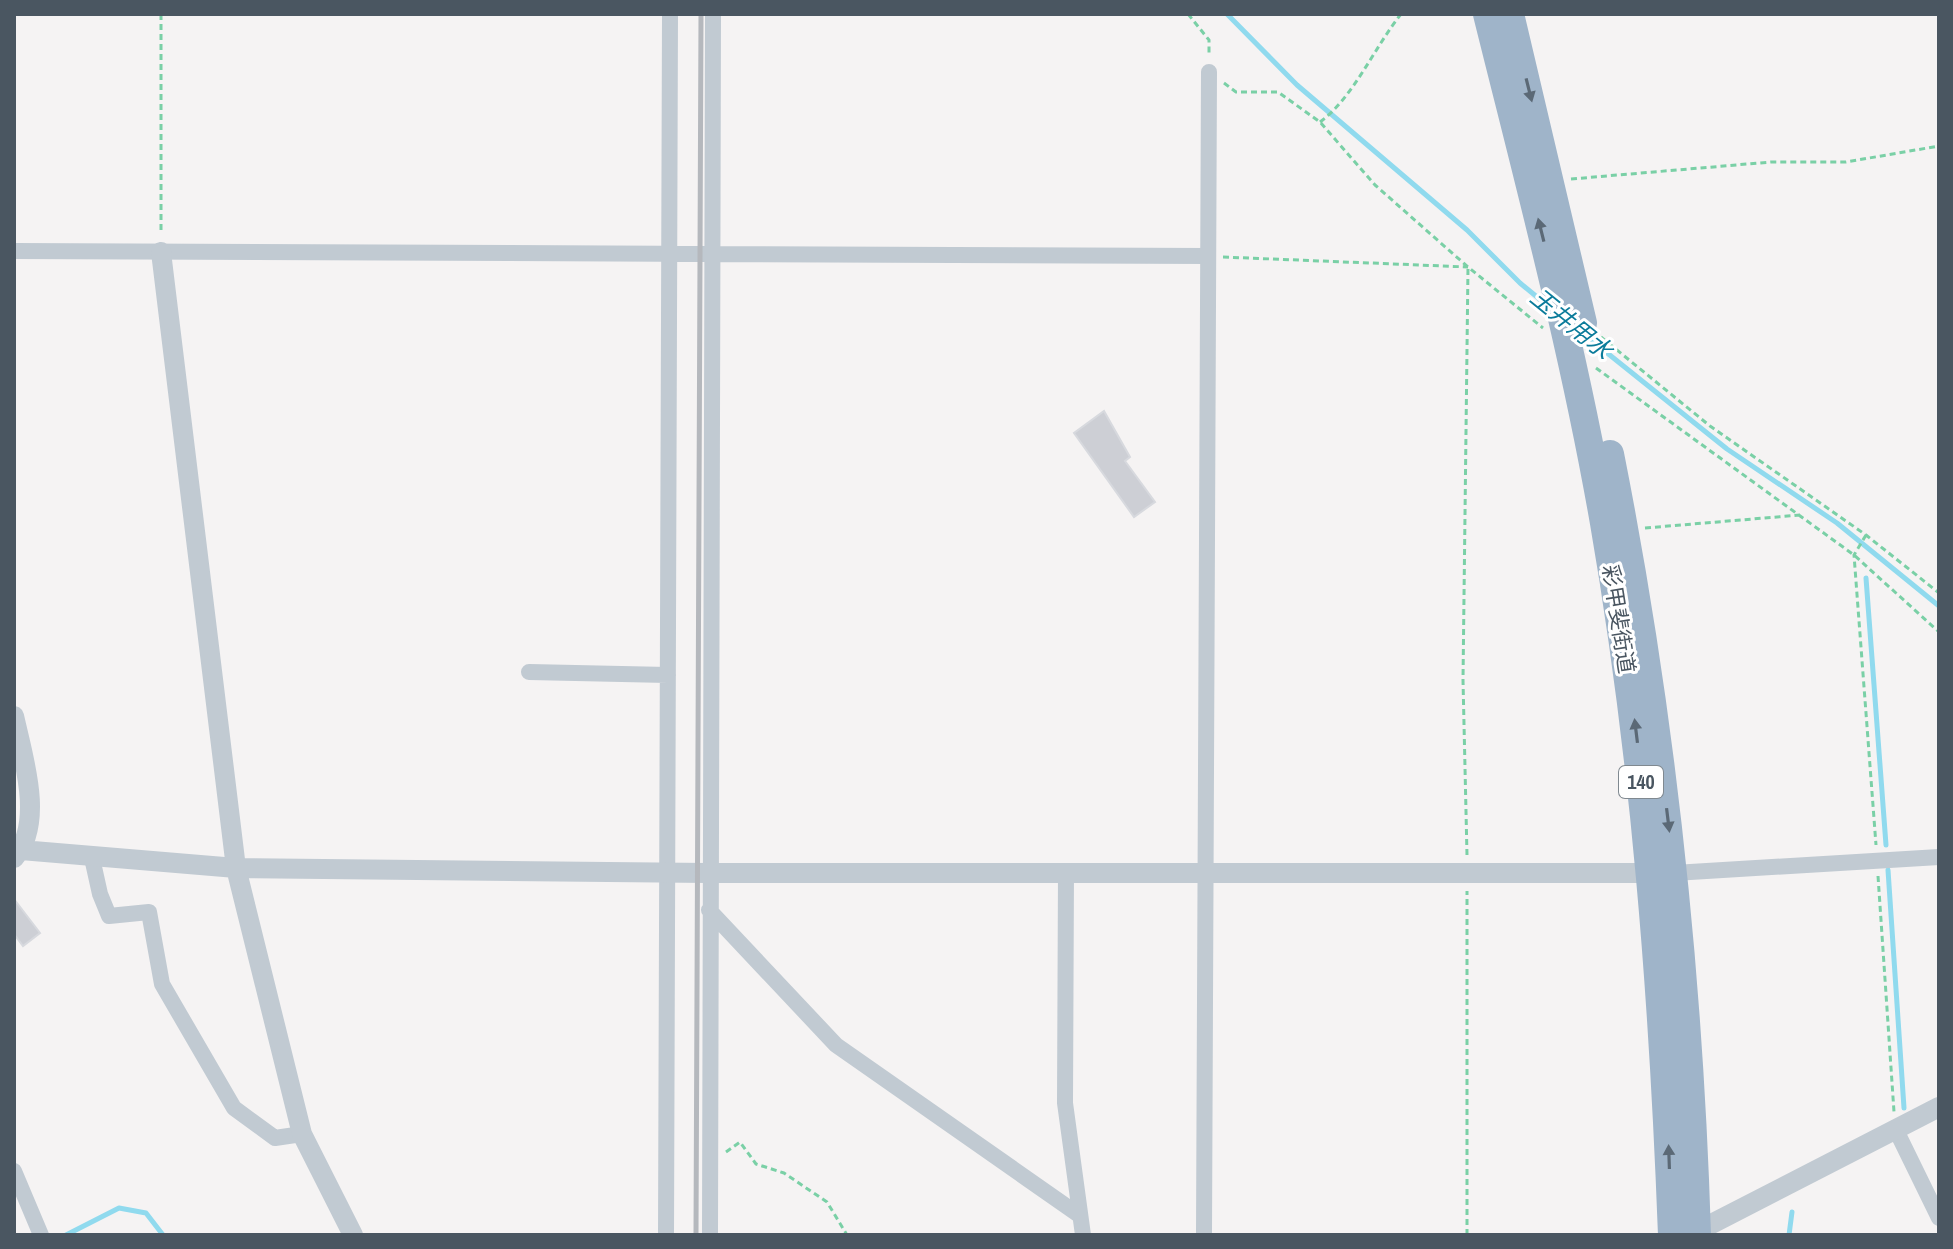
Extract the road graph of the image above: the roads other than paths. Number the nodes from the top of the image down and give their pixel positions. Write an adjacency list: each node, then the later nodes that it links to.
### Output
1 (670, 14): 8 (street)
2 (713, 14): 9 (street)
3 (1487, 14): 11 (highway, 彩甲斐街道 / 140, one-way to 3)
4 (1510, 14): 11 (highway, 彩甲斐街道 / 140, one-way to 11)
5 (1209, 72): 10 (street)
6 (14, 251): 7 (street)
7 (161, 252): 8 (street); 18 (street)
8 (669, 254): 9 (street); 13 (street)
9 (714, 255): 10 (street); 22 (street)
10 (1208, 256): 21 (street)
11 (1581, 346): 23 (highway, 彩甲斐街道 / 140, one-way to 11); 23 (highway, 彩甲斐街道 / 140, one-way to 23)
12 (529, 672): 13 (street)
13 (668, 675): 19 (street)
14 (14, 716): 15 (street)
15 (17, 854): 17 (street)
16 (1939, 857): 23 (street)
17 (92, 858): 18 (street); 27 (street)
18 (236, 868): 19 (street); 27 (street)
19 (668, 871): 22 (street); 35 (street)
20 (1066, 871): 21 (street); 22 (street); 30 (street)
21 (1205, 872): 23 (street); 38 (street)
22 (708, 873): 24 (street)
23 (1663, 873): 32 (highway, 彩甲斐街道 / 140)
24 (709, 910): 30 (street); 36 (street)
25 (1939, 1107): 26 (street)
26 (1895, 1128): 31 (street); 32 (street)
27 (302, 1134): 34 (street)
28 (14, 1171): 29 (street)
29 (18, 1189): 33 (street)
30 (1079, 1215): 37 (street)
31 (1939, 1218)
32 (1689, 1234)
33 (41, 1235)
34 (353, 1235)
35 (666, 1235)
36 (710, 1235)
37 (1083, 1235)
38 (1204, 1235)

